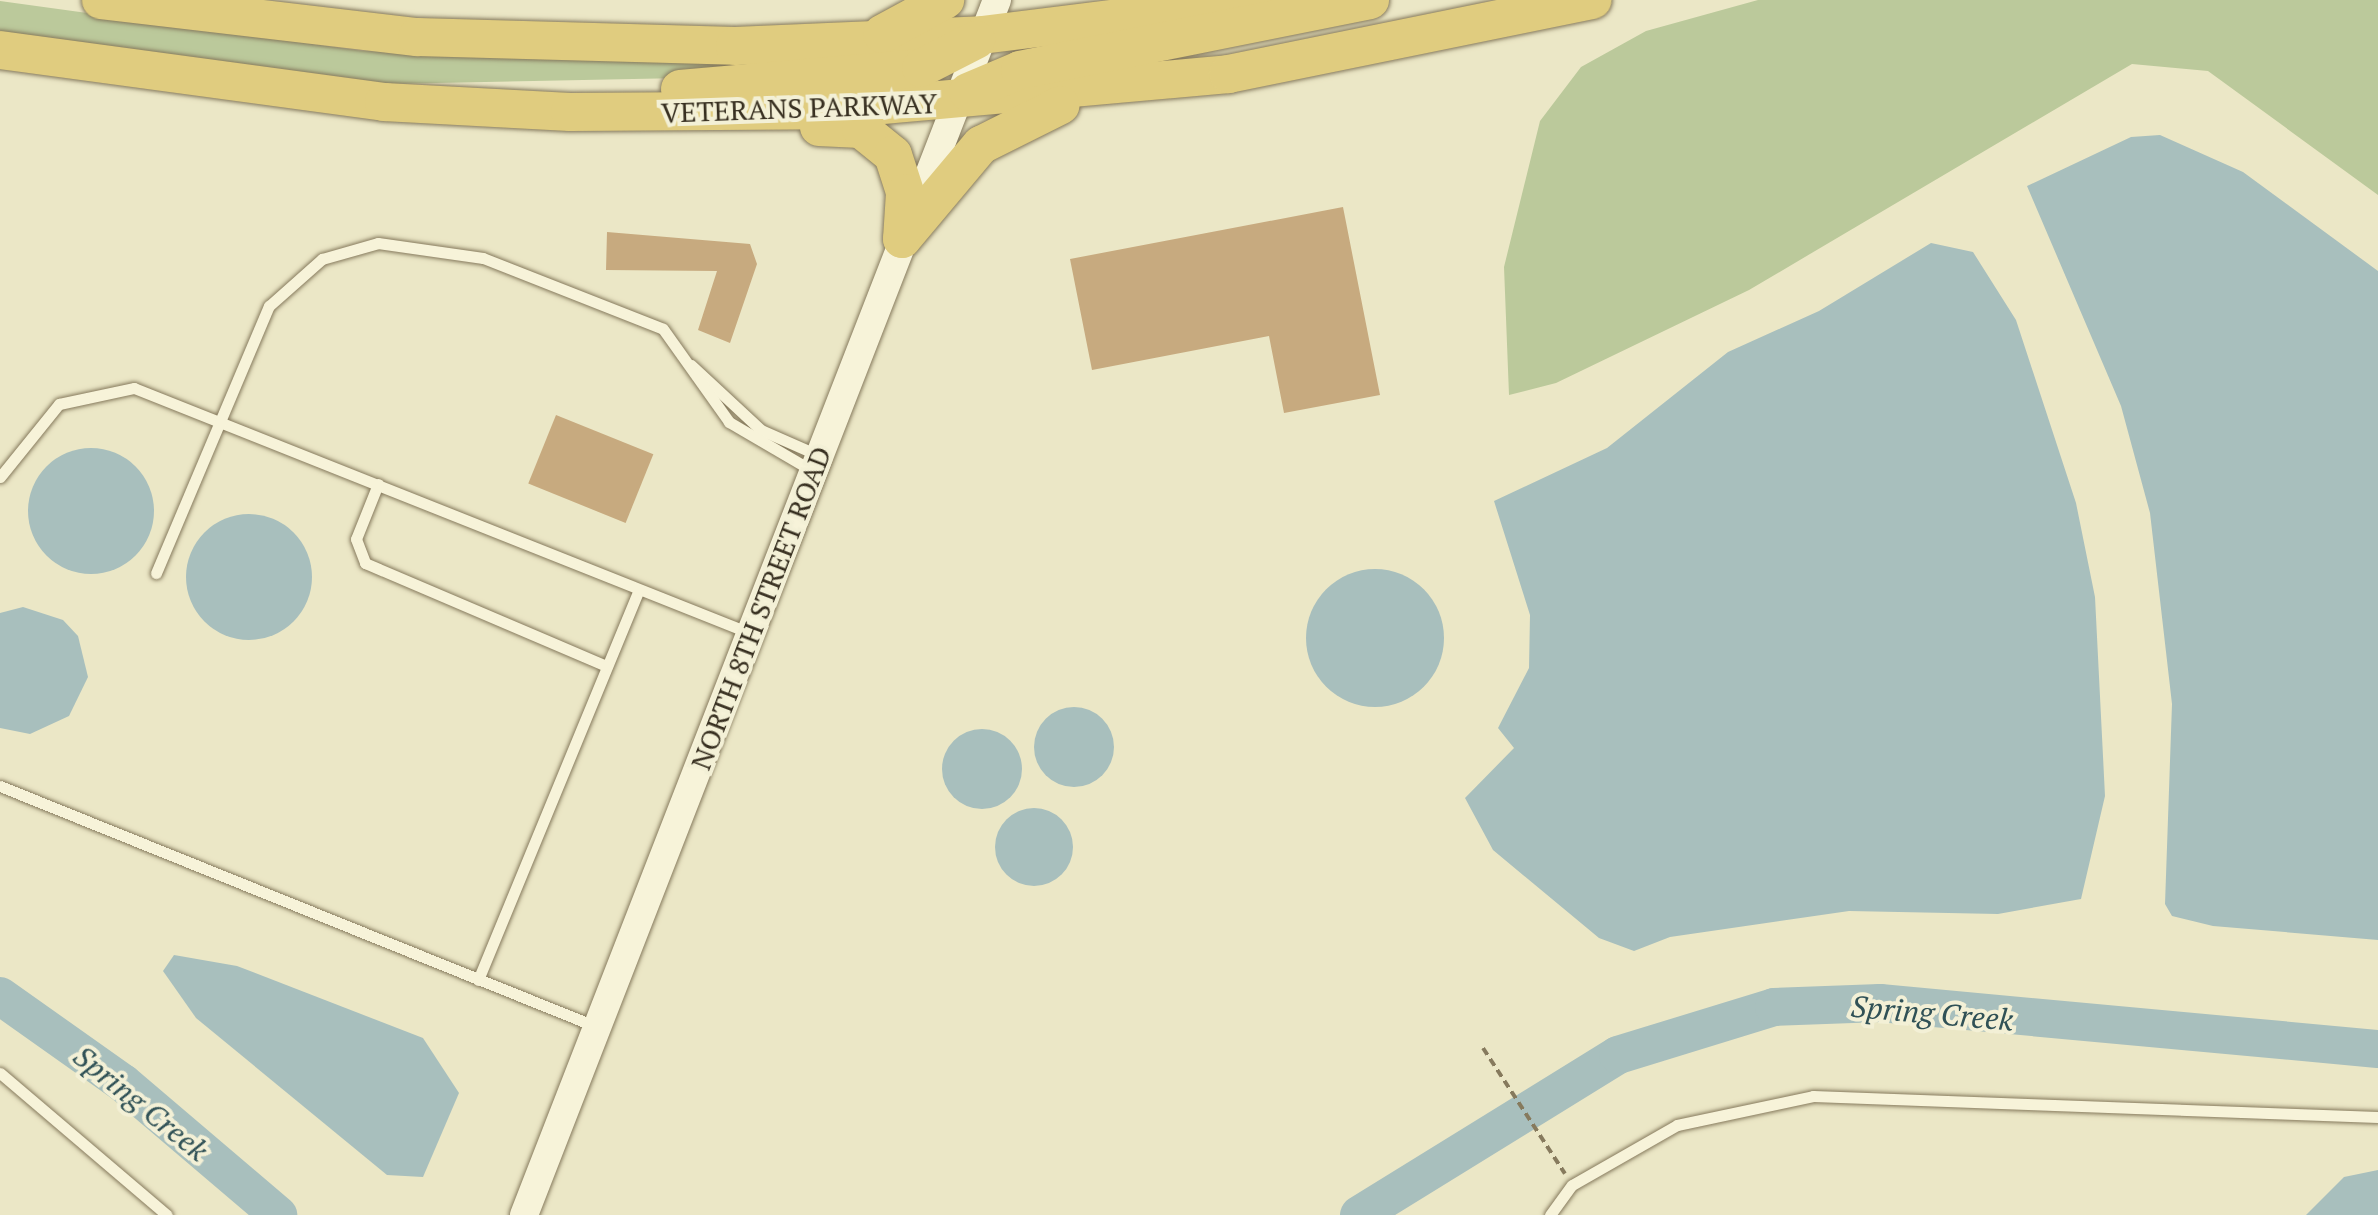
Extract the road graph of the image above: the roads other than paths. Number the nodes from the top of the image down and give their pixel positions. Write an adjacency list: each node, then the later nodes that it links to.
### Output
1 (101, 0): 10 (highway)
2 (945, 0): 10 (highway)
3 (997, 0): 9 (street, NORTH 8TH STREET ROAD)
4 (1086, 0): 5 (highway)
5 (1139, 0)
6 (1264, 0): 9 (highway)
7 (1370, 0): 13 (highway)
8 (1593, 0): 12 (highway, VETERANS PARKWAY)
9 (982, 35): 10 (highway); 13 (street, NORTH 8TH STREET ROAD); 14 (highway)
10 (854, 44)
11 (0, 50): 14 (highway, VETERANS PARKWAY)
12 (1135, 85): 13 (highway, VETERANS PARKWAY); 16 (highway)
13 (954, 103): 15 (highway, VETERANS PARKWAY); 16 (street, NORTH 8TH STREET ROAD)
14 (528, 110): 15 (highway, VETERANS PARKWAY)
15 (570, 112): 16 (highway)
16 (902, 238): 18 (street, NORTH 8TH STREET ROAD)
17 (220, 418): 18 (lane); 19 (lane); 20 (lane); 21 (lane)
18 (816, 463): 23 (street, NORTH 8TH STREET ROAD)
19 (0, 477)
20 (378, 484): 22 (lane); 24 (lane)
21 (156, 574)
22 (638, 591): 23 (lane); 24 (lane)
23 (750, 633): 27 (street, NORTH 8TH STREET ROAD)
24 (607, 666): 26 (lane)
25 (0, 786): 26 (lane)
26 (478, 980): 27 (lane)
27 (597, 1027): 31 (street, NORTH 8TH STREET ROAD)
28 (0, 1073): 30 (lane)
29 (2378, 1117): 32 (lane)
30 (167, 1215)
31 (524, 1215)
32 (1550, 1215)

